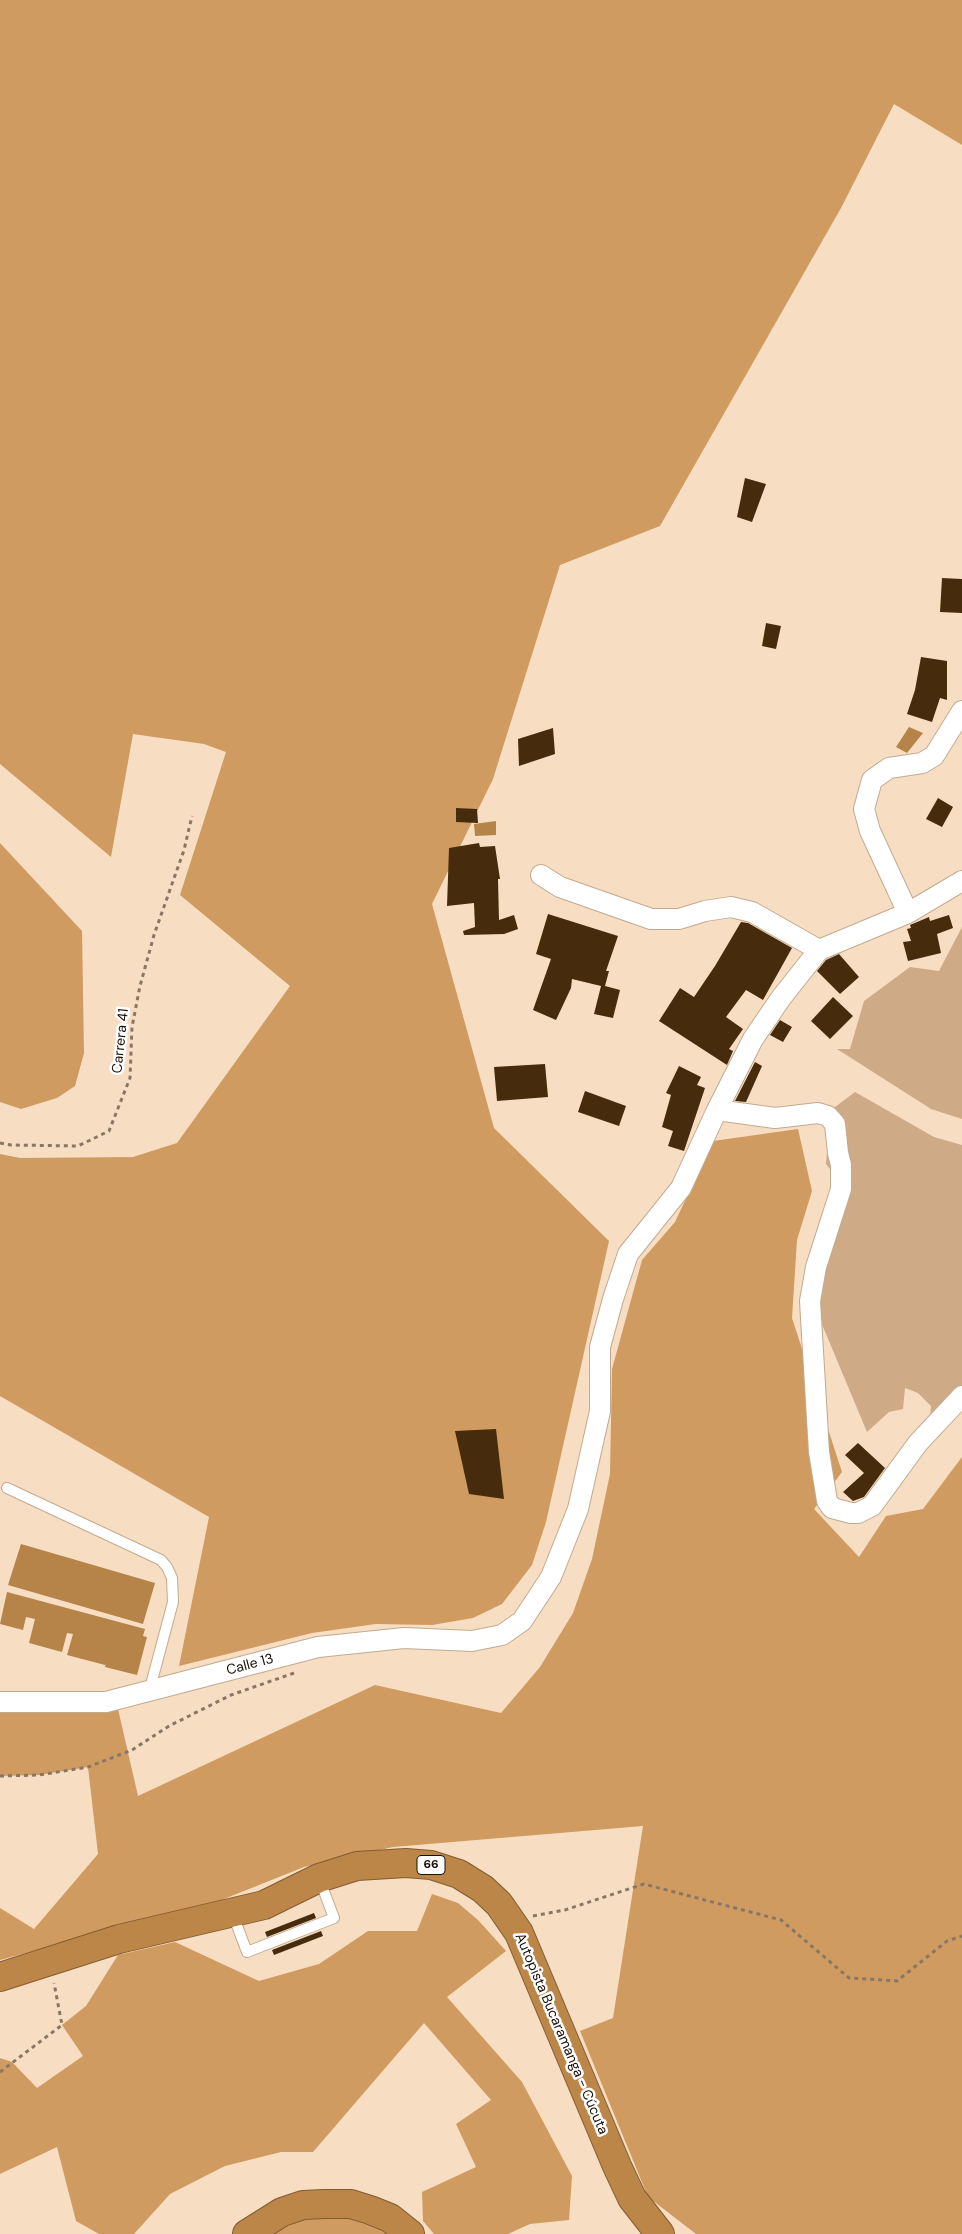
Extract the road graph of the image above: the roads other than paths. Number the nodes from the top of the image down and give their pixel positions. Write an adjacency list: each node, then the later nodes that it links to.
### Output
1 (962, 711): 4 (street)
2 (541, 875): 5 (street)
3 (962, 881): 4 (street)
4 (908, 913): 5 (street)
5 (819, 950): 6 (street, Calle 13)
6 (716, 1110): 7 (street); 9 (street, Calle 13)
7 (962, 1396)
8 (8, 1488): 9 (lane)
9 (149, 1692): 10 (street, Calle 13)
10 (0, 1702)
11 (319, 1878): 12 (highway, Autopista Bucaramanga - Cúcuta / 66); 12 (lane); 16 (highway, Autopista Bucaramanga - Cúcuta / 66)
12 (232, 1914): 13 (highway, Autopista Bucaramanga - Cúcuta / 66)
13 (0, 1977)
14 (247, 2234): 15 (highway)
15 (410, 2234)
16 (660, 2234)

